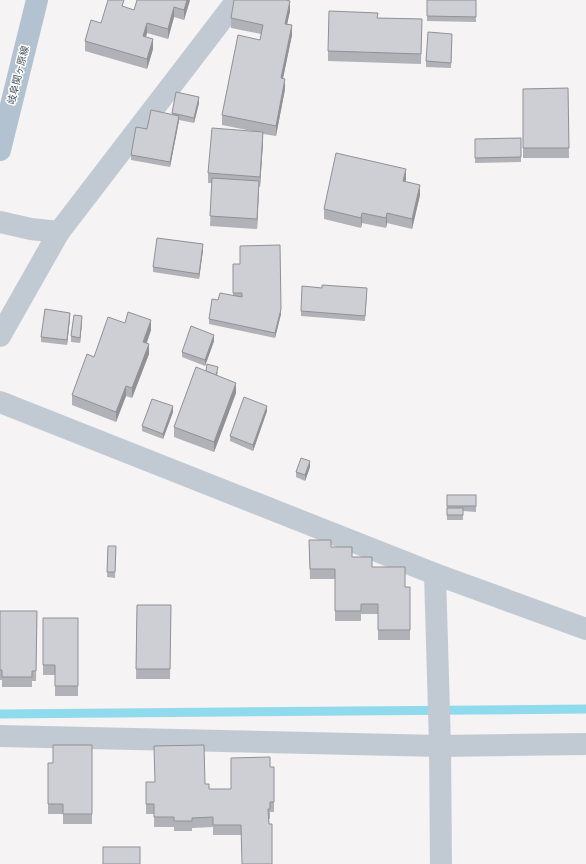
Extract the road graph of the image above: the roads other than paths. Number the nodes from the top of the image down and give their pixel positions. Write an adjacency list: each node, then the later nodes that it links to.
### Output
1 (37, 0): 3 (main road, 岐阜関ヶ原線)
2 (237, 0): 5 (street)
3 (0, 150)
4 (0, 222): 5 (street)
5 (59, 232): 6 (street)
6 (0, 336)
7 (0, 402): 8 (street)
8 (435, 574): 9 (street); 12 (street)
9 (586, 629)
10 (0, 736): 12 (street)
11 (586, 744): 12 (street)
12 (440, 746): 13 (street)
13 (441, 864)

